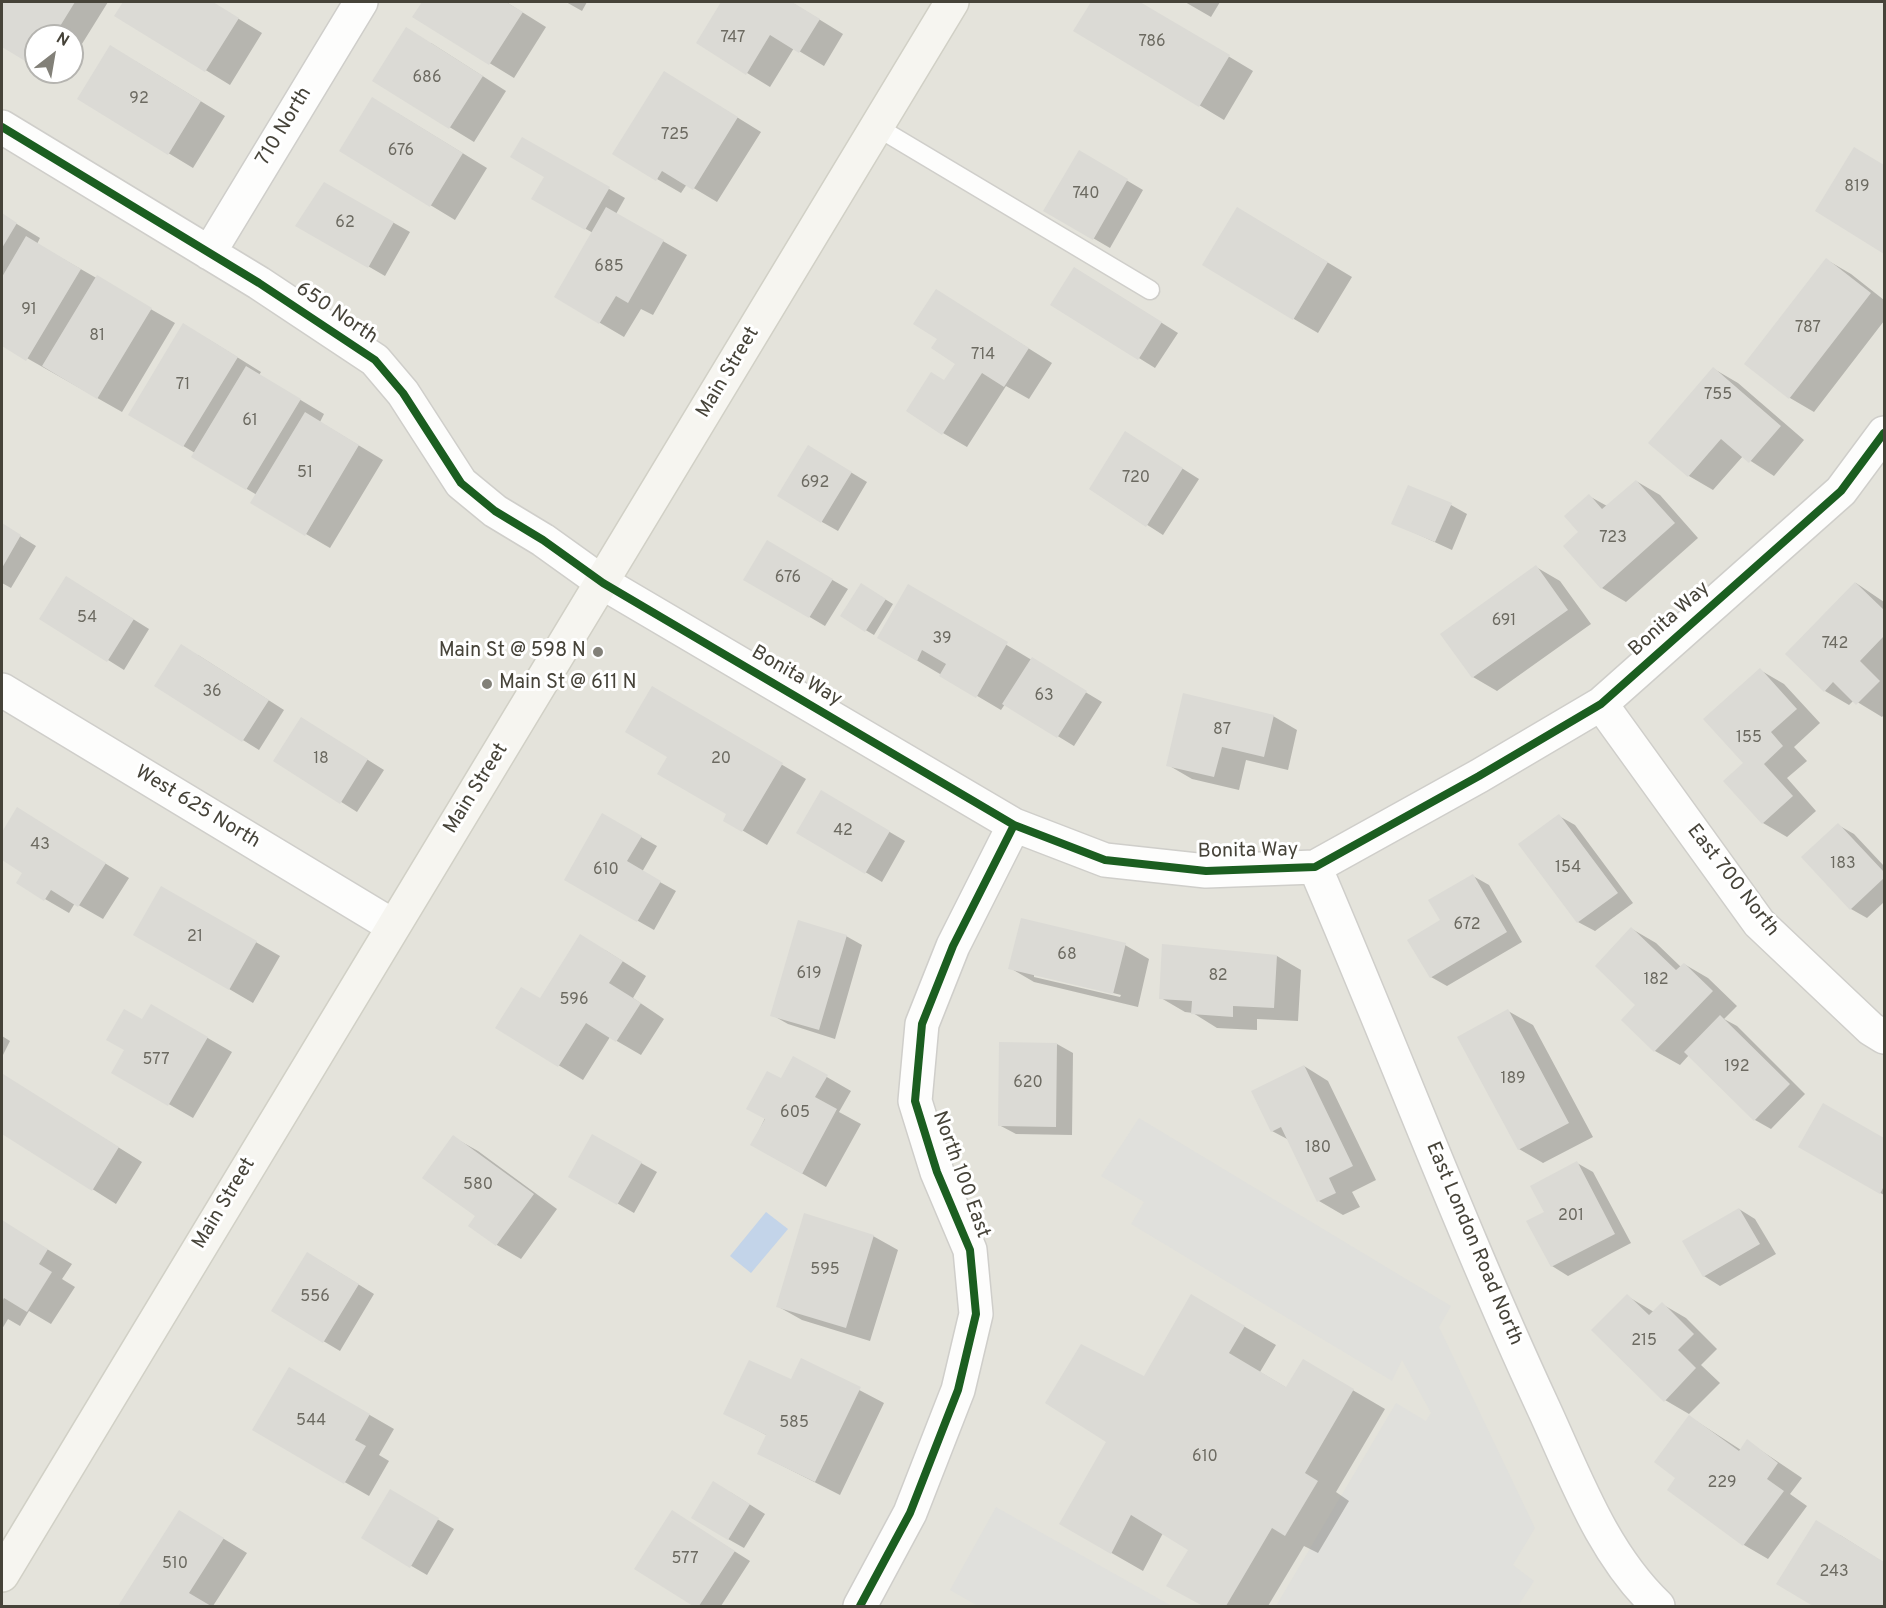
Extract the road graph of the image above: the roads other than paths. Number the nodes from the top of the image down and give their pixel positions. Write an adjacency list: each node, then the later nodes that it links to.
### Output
1 (361, 2): 5 (street, 710 North)
2 (952, 2): 4 (main road, Main Street)
3 (2, 127): 5 (street, 650 North)
4 (877, 128): 6 (lane); 8 (main road, Main Street)
5 (209, 253): 8 (street, 650 North)
6 (1150, 290)
7 (1884, 433): 10 (street, Bonita Way)
8 (603, 583): 11 (street, Bonita Way); 13 (main road, Main Street)
9 (2, 690): 13 (street, West 625 North)
10 (1601, 704): 12 (street, Bonita Way); 14 (street, East 700 North)
11 (1014, 825): 12 (street, Bonita Way); 16 (street, North 100 East)
12 (1315, 867): 17 (street, East London Road North)
13 (393, 926): 15 (main road, Main Street)
14 (1880, 1027)
15 (2, 1575)
16 (860, 1606)
17 (1658, 1606)

